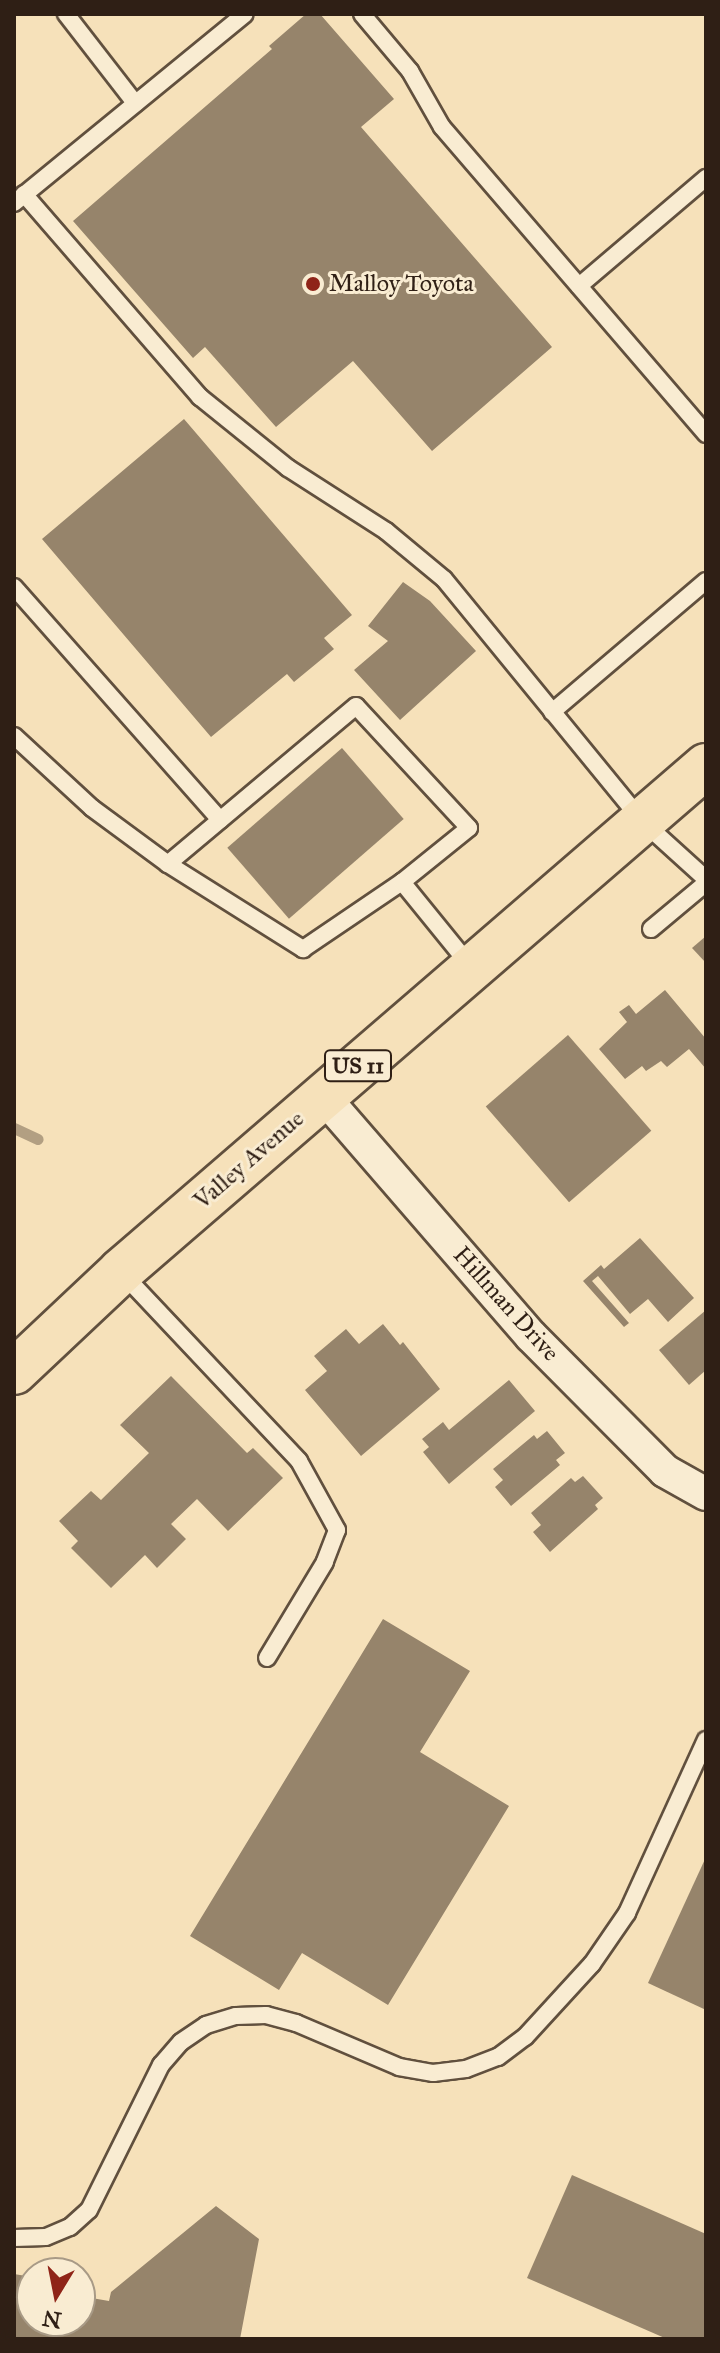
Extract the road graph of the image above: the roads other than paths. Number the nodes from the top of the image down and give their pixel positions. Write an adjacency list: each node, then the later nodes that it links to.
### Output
1 (245, 14): 4 (lane)
2 (362, 14): 7 (lane)
3 (76, 17): 4 (lane)
4 (135, 103): 6 (lane)
5 (706, 178): 7 (lane)
6 (19, 198): 11 (lane)
7 (579, 286): 8 (lane)
8 (706, 434)
9 (706, 581): 11 (lane)
10 (14, 587): 14 (lane)
11 (552, 712): 15 (lane)
12 (14, 736): 16 (lane)
13 (706, 766): 15 (main road, Valley Avenue / US 11)
14 (220, 820): 16 (lane); 18 (lane)
15 (642, 821): 17 (lane); 20 (main road, Valley Avenue / US 11)
16 (168, 864): 18 (lane)
17 (706, 881): 19 (lane)
18 (402, 882): 20 (lane)
19 (651, 929)
20 (472, 968): 21 (main road, Valley Avenue / US 11)
21 (323, 1096): 22 (main road, Valley Avenue / US 11); 24 (street, Hillman Drive)
22 (121, 1271): 23 (main road, Valley Avenue / US 11); 25 (lane)
23 (14, 1372)
24 (706, 1494)
25 (267, 1658)
26 (706, 1740): 27 (lane)
27 (14, 2238)

